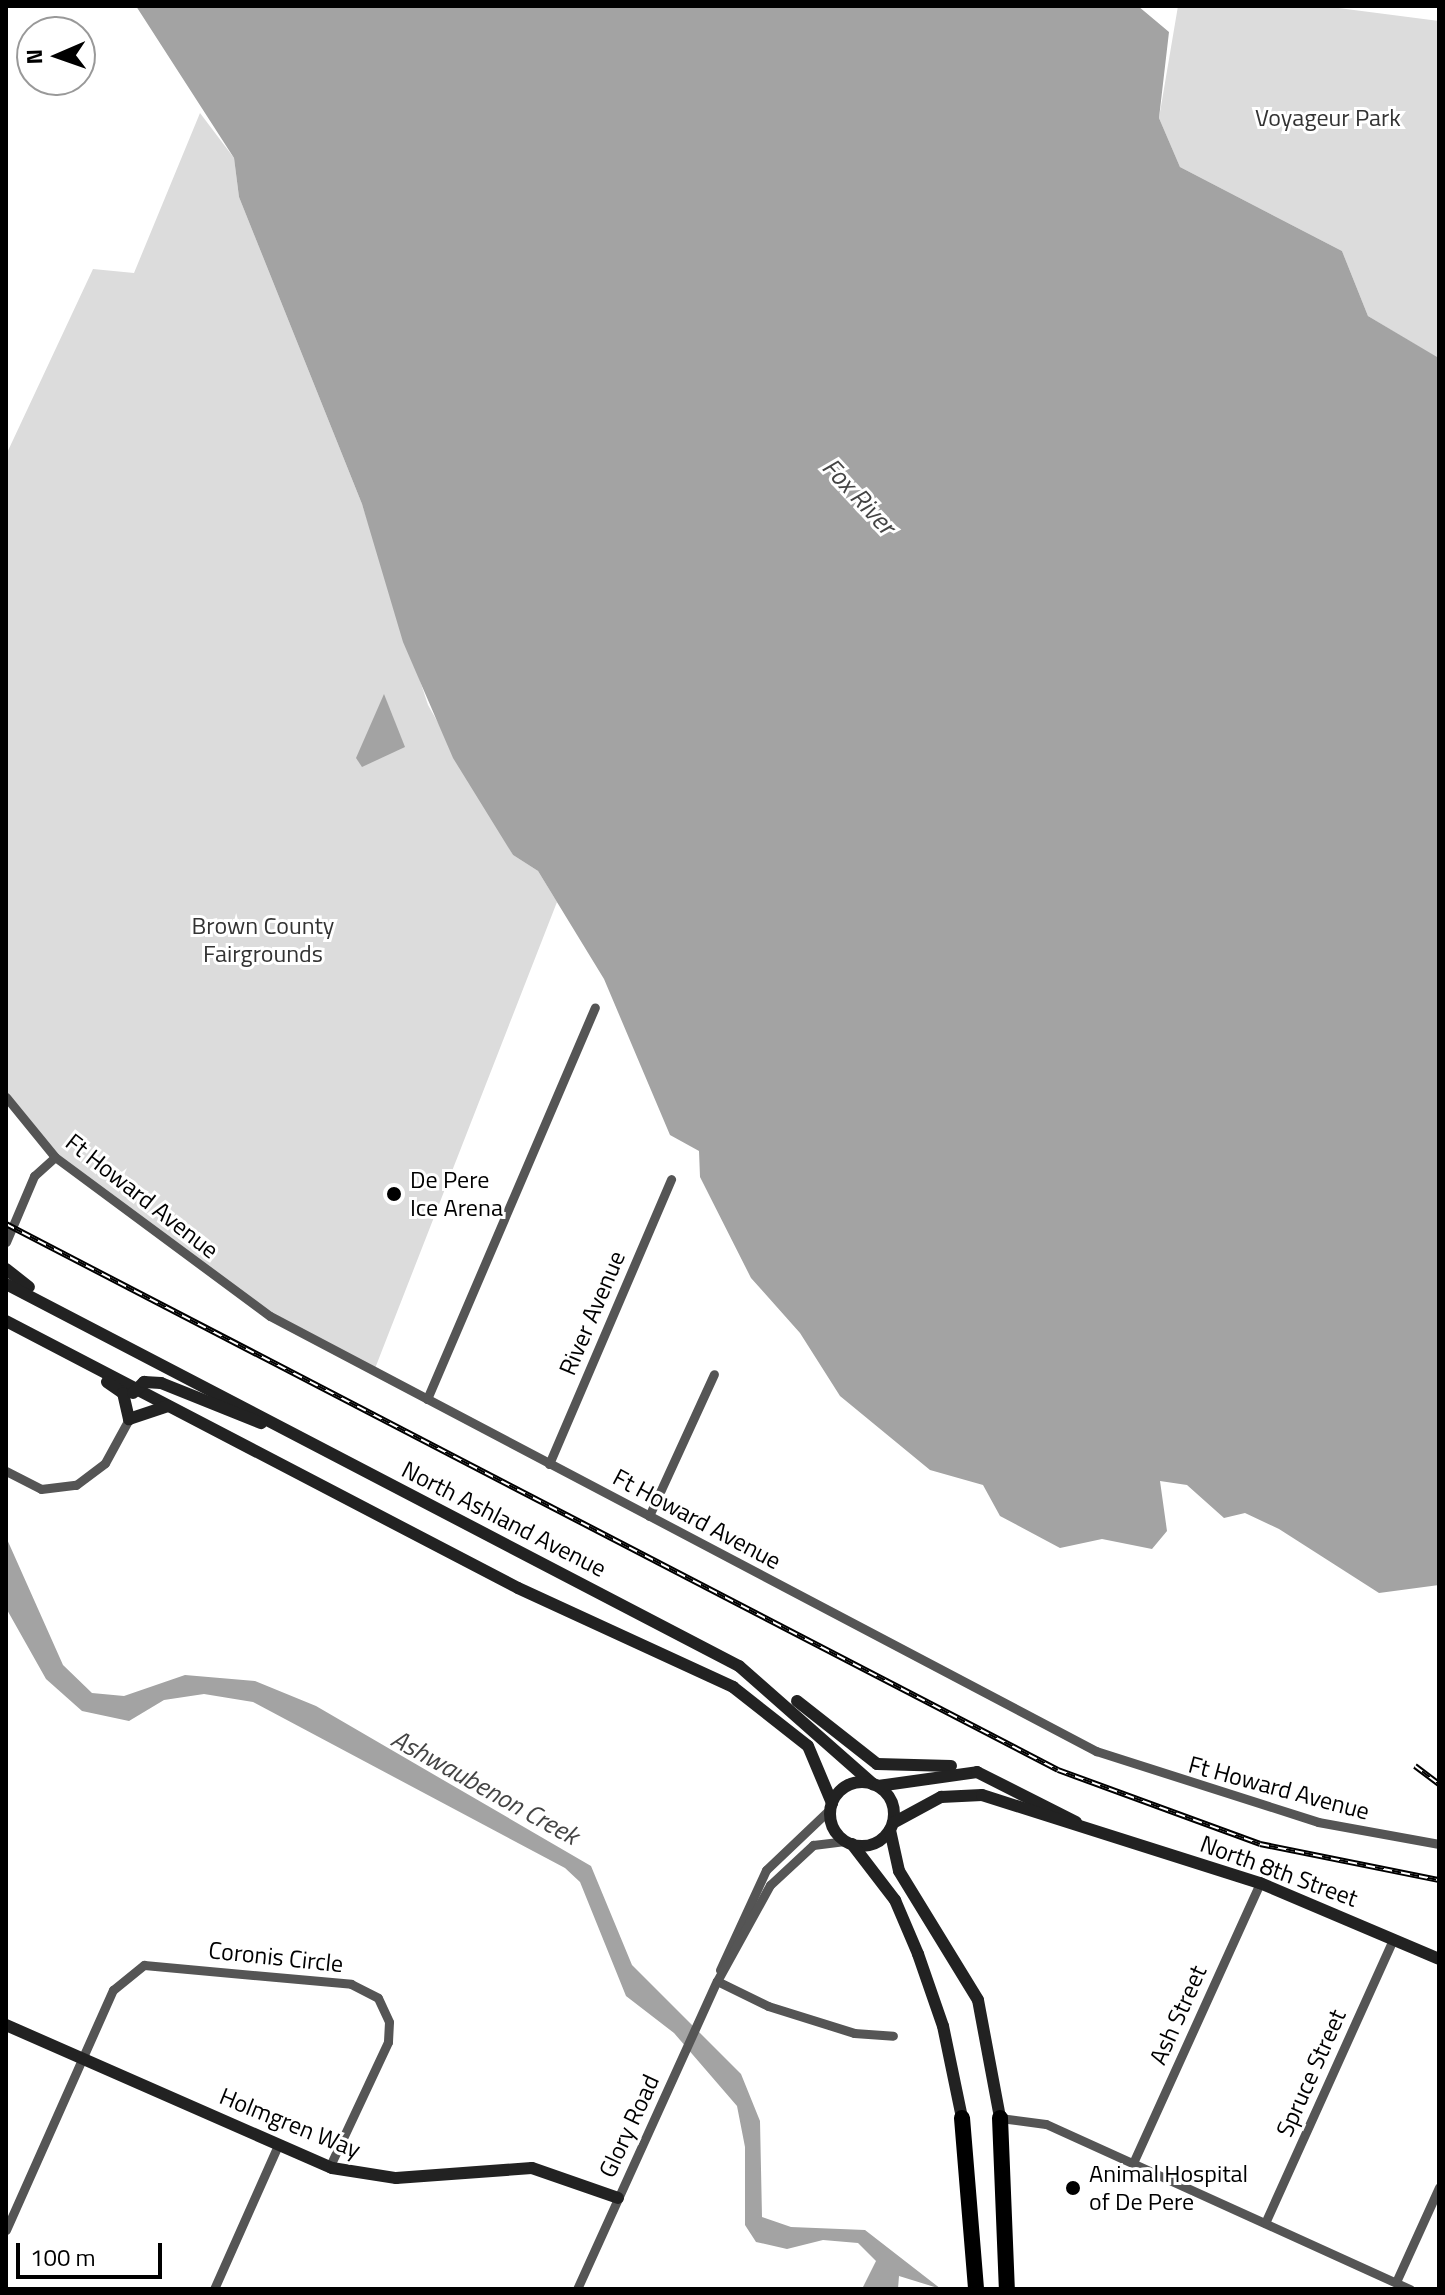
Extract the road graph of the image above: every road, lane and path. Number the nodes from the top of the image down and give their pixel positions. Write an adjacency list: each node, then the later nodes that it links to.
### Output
1 (595, 1007): 13 (street)
2 (6, 1097): 3 (street, Ft Howard Avenue)
3 (55, 1157): 5 (street); 13 (street, Ft Howard Avenue)
4 (671, 1179): 17 (street, River Avenue)
5 (6, 1242)
6 (6, 1269): 11 (main road)
7 (6, 1284): 11 (main road, North Ashland Avenue)
8 (6, 1321): 12 (main road)
9 (6, 1329): 15 (main road)
10 (714, 1374): 19 (street)
11 (202, 1386): 16 (main road, North Ashland Avenue)
12 (136, 1388): 14 (main road); 15 (main road); 16 (main road)
13 (427, 1399): 17 (street, Ft Howard Avenue)
14 (168, 1406): 15 (main road); 23 (main road)
15 (128, 1413): 18 (street)
16 (287, 1431): 20 (main road, North Ashland Avenue)
17 (549, 1464): 19 (street, Ft Howard Avenue)
18 (6, 1471)
19 (649, 1516): 27 (street, Ft Howard Avenue)
20 (786, 1699): 21 (main road, North Ashland Avenue); 22 (main road)
21 (977, 1772): 22 (main road); 25 (main road, North 8th Street)
22 (876, 1785): 23 (main road); 24 (main road)
23 (832, 1806): 26 (main road); 31 (street, Glory Road)
24 (891, 1827): 25 (main road, North 8th Street); 26 (main road); 36 (main road)
25 (1099, 1836): 28 (main road, North 8th Street)
26 (849, 1842): 31 (street, Glory Road); 35 (main road)
27 (1439, 1844)
28 (1260, 1883): 29 (main road, North 8th Street); 38 (street, Ash Street)
29 (1393, 1939): 30 (main road, North 8th Street); 42 (street, Spruce Street)
30 (1439, 1959)
31 (717, 1981): 33 (street); 41 (street, Glory Road)
32 (6, 2025): 34 (main road, Holmgren Way)
33 (893, 2036)
34 (83, 2058): 37 (main road, Holmgren Way); 39 (street, Coronis Circle); 43 (street, Coronis Circle)
35 (962, 2118): 47 (highway)
36 (1000, 2118): 38 (street); 48 (highway)
37 (278, 2145): 39 (main road, Holmgren Way); 45 (street)
38 (1133, 2163): 42 (street)
39 (329, 2168): 41 (main road, Holmgren Way)
40 (1439, 2187): 44 (street)
41 (618, 2198): 46 (street, Glory Road)
42 (1265, 2223): 44 (street)
43 (6, 2230)
44 (1396, 2282): 49 (street)
45 (214, 2289)
46 (577, 2289)
47 (976, 2289)
48 (1007, 2289)
49 (1410, 2289)

